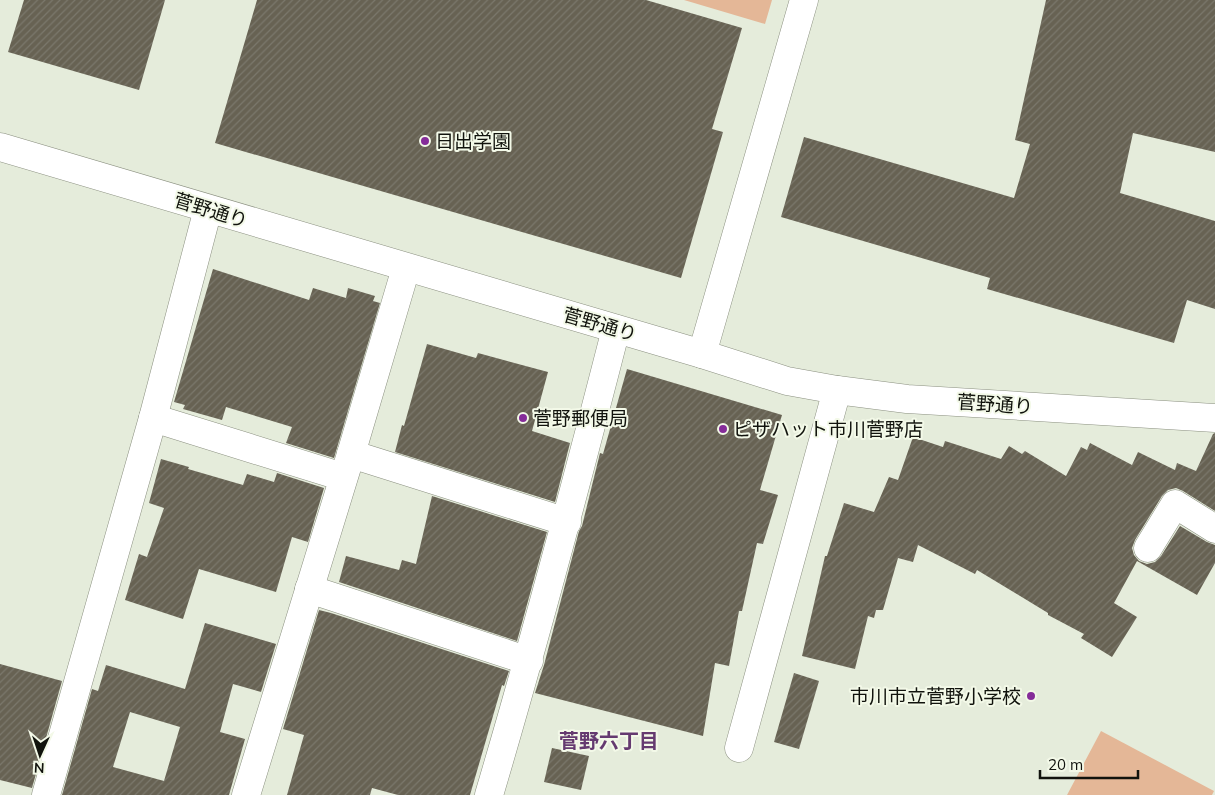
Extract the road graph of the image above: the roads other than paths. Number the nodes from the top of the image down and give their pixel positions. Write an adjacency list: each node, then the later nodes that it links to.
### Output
1 (804, 0): 6 (street)
2 (0, 147): 3 (street, 菅野通り)
3 (208, 209): 4 (street, 菅野通り); 8 (street)
4 (406, 268): 5 (street, 菅野通り); 10 (street)
5 (616, 329): 6 (street, 菅野通り); 11 (street)
6 (702, 354): 7 (street, 菅野通り)
7 (837, 390): 9 (street, 菅野通り); 16 (street)
8 (153, 418): 10 (street); 17 (street)
9 (1215, 418)
10 (347, 466): 11 (street); 14 (street)
11 (567, 522): 15 (street)
12 (1215, 529): 13 (street)
13 (1148, 548)
14 (309, 589): 15 (street); 18 (street)
15 (529, 661): 19 (street)
16 (739, 748)
17 (46, 795)
18 (246, 795)
19 (489, 795)

